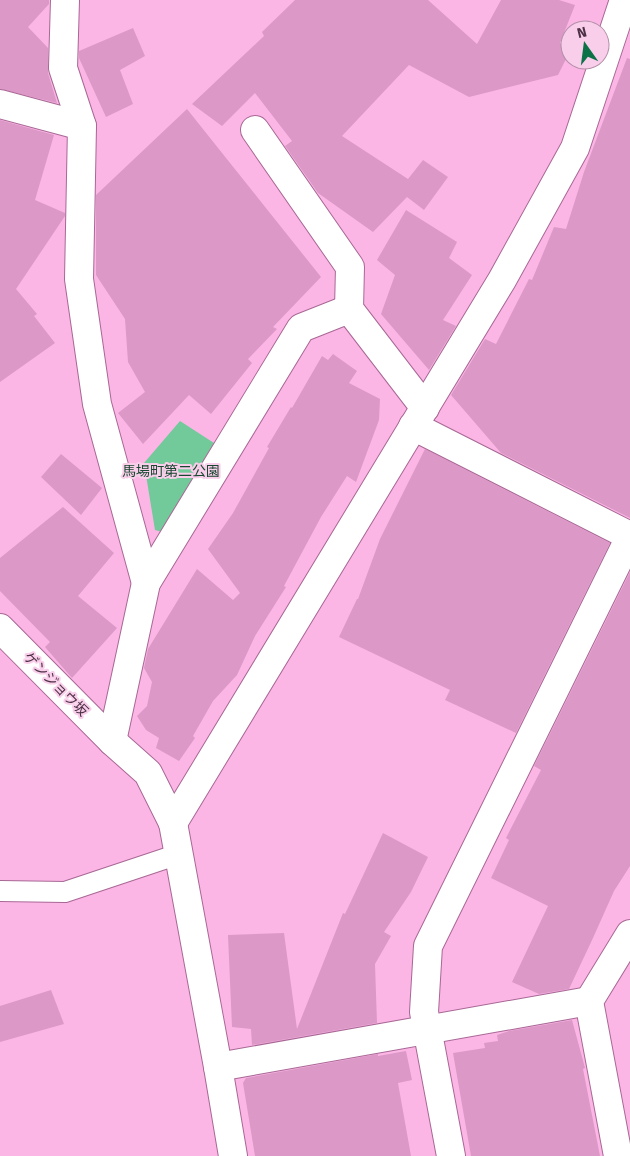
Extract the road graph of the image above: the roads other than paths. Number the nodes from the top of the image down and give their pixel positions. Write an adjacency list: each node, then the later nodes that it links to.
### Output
1 (65, 0): 5 (street)
2 (624, 0): 3 (street)
3 (620, 44): 8 (street)
4 (0, 104): 5 (street)
5 (82, 126): 10 (street)
6 (256, 130): 7 (street)
7 (349, 309): 8 (street); 10 (street)
8 (419, 417): 9 (street); 13 (street)
9 (630, 537): 18 (street)
10 (146, 584): 12 (street)
11 (0, 628): 12 (street, ゲンジョウ坂)
12 (112, 741): 13 (street, ゲンジョウ坂)
13 (173, 823): 14 (street, ゲンジョウ坂)
14 (179, 854): 15 (lane); 19 (street, ゲンジョウ坂)
15 (0, 891)
16 (630, 934): 17 (street)
17 (589, 1001): 18 (street); 22 (street)
18 (428, 1030): 19 (street); 21 (street)
19 (218, 1067): 20 (street, ゲンジョウ坂)
20 (233, 1156)
21 (451, 1156)
22 (618, 1156)

